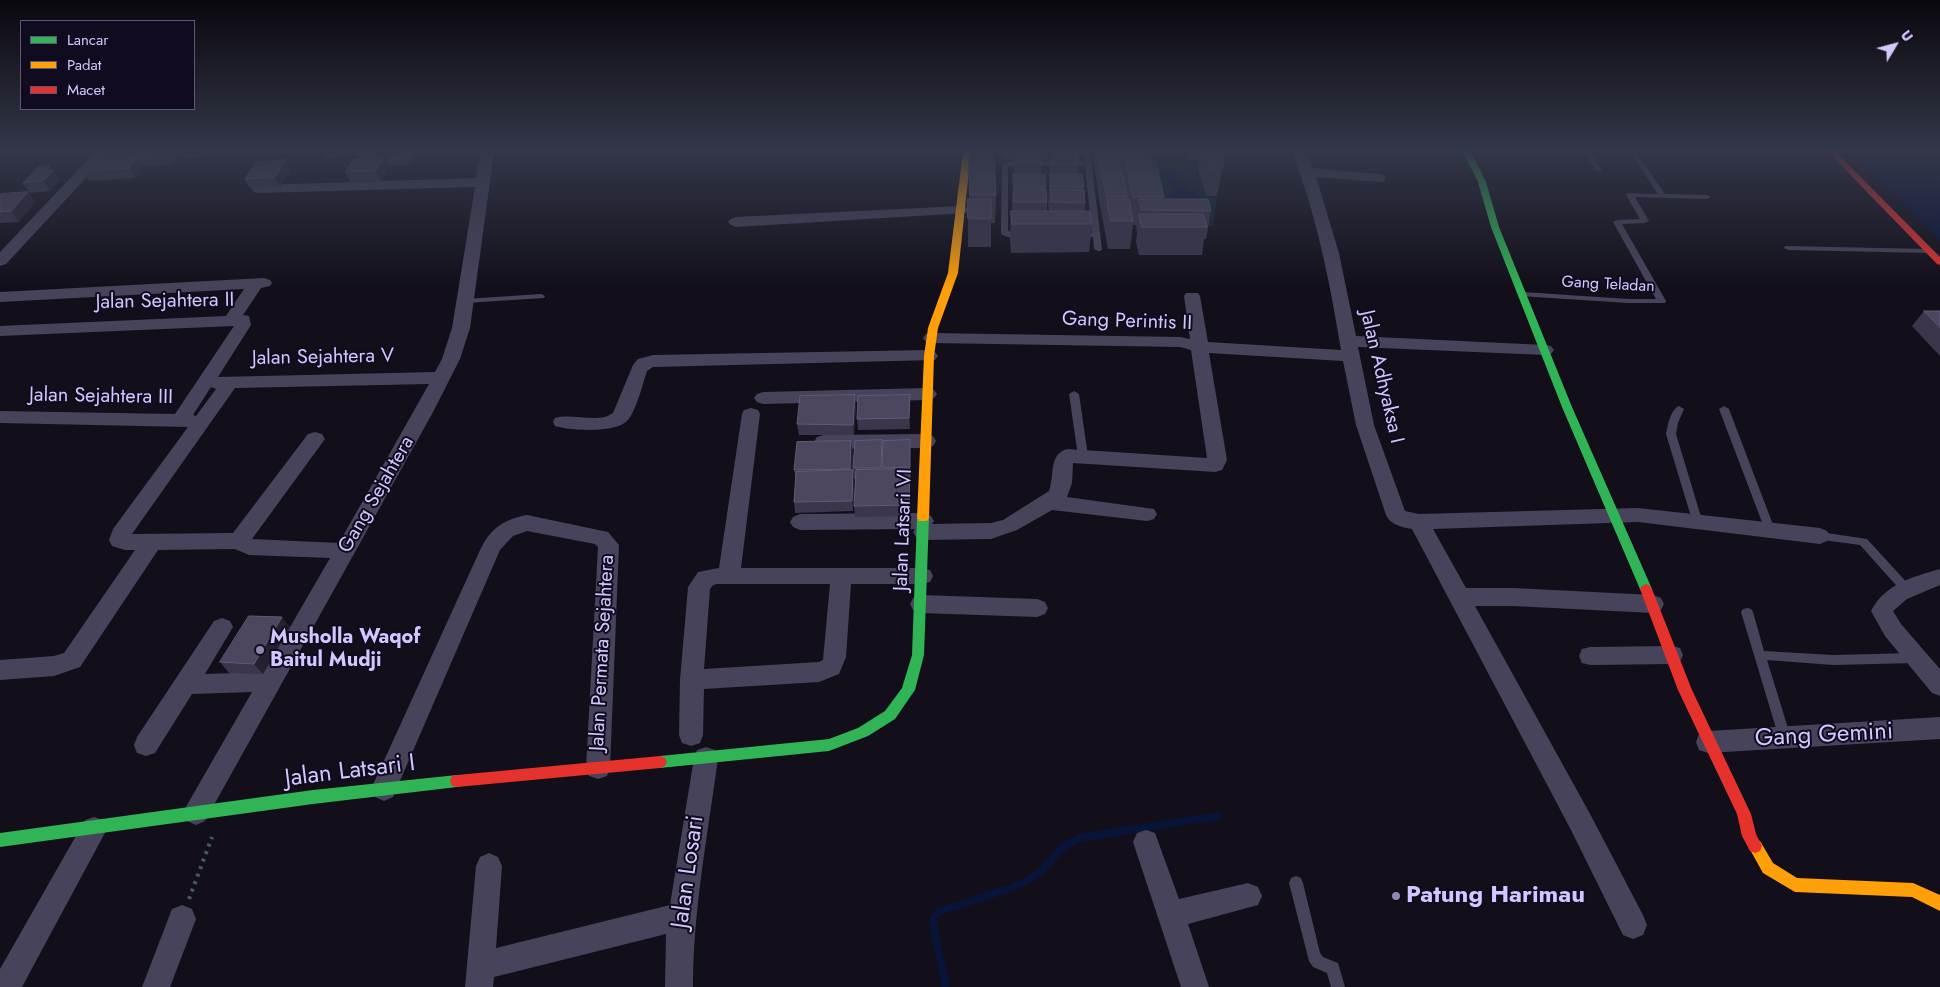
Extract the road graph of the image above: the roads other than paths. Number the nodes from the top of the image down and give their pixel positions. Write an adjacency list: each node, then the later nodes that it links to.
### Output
1 (59, 198): 18 (street)
2 (481, 198): 24 (street, Gang Sejahtera)
3 (962, 198): 10 (main road, Jalan Latsari VI)
4 (1004, 198): 12 (lane)
5 (1092, 198): 14 (lane)
6 (1316, 198): 29 (street, Jalan Adhyaksa I)
7 (1487, 198): 20 (main road)
8 (1632, 198): 20 (lane, Gang Teladan)
9 (1878, 198): 17 (main road)
10 (961, 210): 11 (street); 27 (main road, Jalan Latsari VI)
11 (736, 222)
12 (1032, 236)
13 (1069, 236): 14 (lane)
14 (1096, 236): 16 (lane)
15 (1788, 248): 17 (lane)
16 (1098, 249)
17 (1930, 251): 19 (main road)
18 (0, 260)
19 (1940, 262)
20 (1523, 294): 30 (main road)
21 (541, 296): 24 (lane)
22 (1192, 296): 28 (street)
23 (0, 297): 25 (street)
24 (466, 301): 32 (street, Gang Sejahtera)
25 (232, 319): 26 (street, Jalan Sejahtera II); 33 (street, Jalan Sejahtera II)
26 (0, 330)
27 (932, 338): 28 (street, Gang Perintis II); 31 (main road, Jalan Latsari VI)
28 (1199, 346): 29 (street, Gang Perintis II); 46 (street)
29 (1349, 348): 30 (street, Gang Perintis II); 52 (street, Jalan Adhyaksa I)
30 (1544, 350): 49 (main road)
31 (929, 356): 35 (main road, Jalan Latsari VI); 42 (street)
32 (441, 378): 34 (street, Jalan Sejahtera V); 58 (street, Gang Sejahtera)
33 (205, 383): 34 (street, Jalan Sejahtera V); 40 (street, Jalan Sejahtera II)
34 (230, 383): 41 (street)
35 (928, 394): 44 (main road, Jalan Latsari VI); 59 (street)
36 (1074, 394): 46 (lane)
37 (1679, 409): 50 (lane)
38 (1724, 409): 54 (lane)
39 (0, 417): 40 (street, Jalan Sejahtera III)
40 (180, 421): 41 (street, Jalan Sejahtera III)
41 (201, 421): 56 (street)
42 (562, 422)
43 (315, 439): 57 (street)
44 (926, 441): 45 (street); 53 (main road, Jalan Latsari VI)
45 (804, 442)
46 (1083, 456): 47 (street)
47 (1049, 502): 48 (street); 53 (street)
48 (1147, 514)
49 (1613, 516): 50 (street, Jalan Adhyaksa I); 52 (street, Jalan Adhyaksa I); 66 (main road)
50 (1697, 520): 54 (street, Jalan Adhyaksa I)
51 (800, 522): 53 (street)
52 (1419, 522): 64 (street)
53 (923, 526): 61 (main road, Jalan Latsari VI)
54 (1770, 530): 55 (street, Jalan Adhyaksa I)
55 (1820, 536): 63 (lane)
56 (152, 542): 57 (street); 74 (street)
57 (240, 542): 58 (street)
58 (345, 551): 76 (street, Gang Sejahtera)
59 (729, 576): 60 (street); 75 (street)
60 (841, 576): 61 (street); 75 (street)
61 (922, 576): 65 (main road, Jalan Latsari VI)
62 (1940, 577): 63 (street)
63 (1907, 590): 73 (street)
64 (1459, 598): 66 (street); 98 (street)
65 (920, 604): 67 (street); 84 (main road, Jalan Latsari VI)
66 (1653, 604): 70 (main road)
67 (1038, 608)
68 (1747, 612): 71 (lane)
69 (222, 627): 77 (street)
70 (1672, 655): 72 (street); 82 (main road)
71 (1760, 655): 73 (lane); 81 (lane)
72 (1590, 656)
73 (1916, 658): 78 (street)
74 (3, 674)
75 (692, 680): 80 (street)
76 (271, 682): 77 (street); 87 (street, Gang Sejahtera)
77 (186, 684): 83 (street)
78 (1940, 686)
79 (1940, 728): 81 (street, Gang Gemini)
80 (691, 735)
81 (1785, 738): 82 (street, Gang Gemini)
82 (1708, 742): 94 (main road)
83 (146, 745)
84 (706, 758): 85 (main road, Jalan Latsari I); 96 (street, Jalan Losari)
85 (598, 768): 86 (main road, Jalan Latsari I); 86 (street, Jalan Permata Sejahtera)
86 (384, 789): 87 (main road, Jalan Latsari I)
87 (196, 813): 88 (main road, Jalan Latsari I)
88 (94, 830): 89 (main road, Jalan Latsari I); 100 (street)
89 (0, 840)
90 (1146, 842): 95 (street)
91 (489, 866): 99 (street)
92 (1296, 883): 104 (lane)
93 (1248, 896): 95 (street)
94 (1940, 903)
95 (1171, 914): 103 (street)
96 (682, 916): 99 (street); 102 (street, Jalan Losari)
97 (182, 918): 101 (street)
98 (1633, 925)
99 (479, 976)
100 (6, 987)
101 (156, 987)
102 (679, 987)
103 (1195, 987)
104 (1338, 987)

